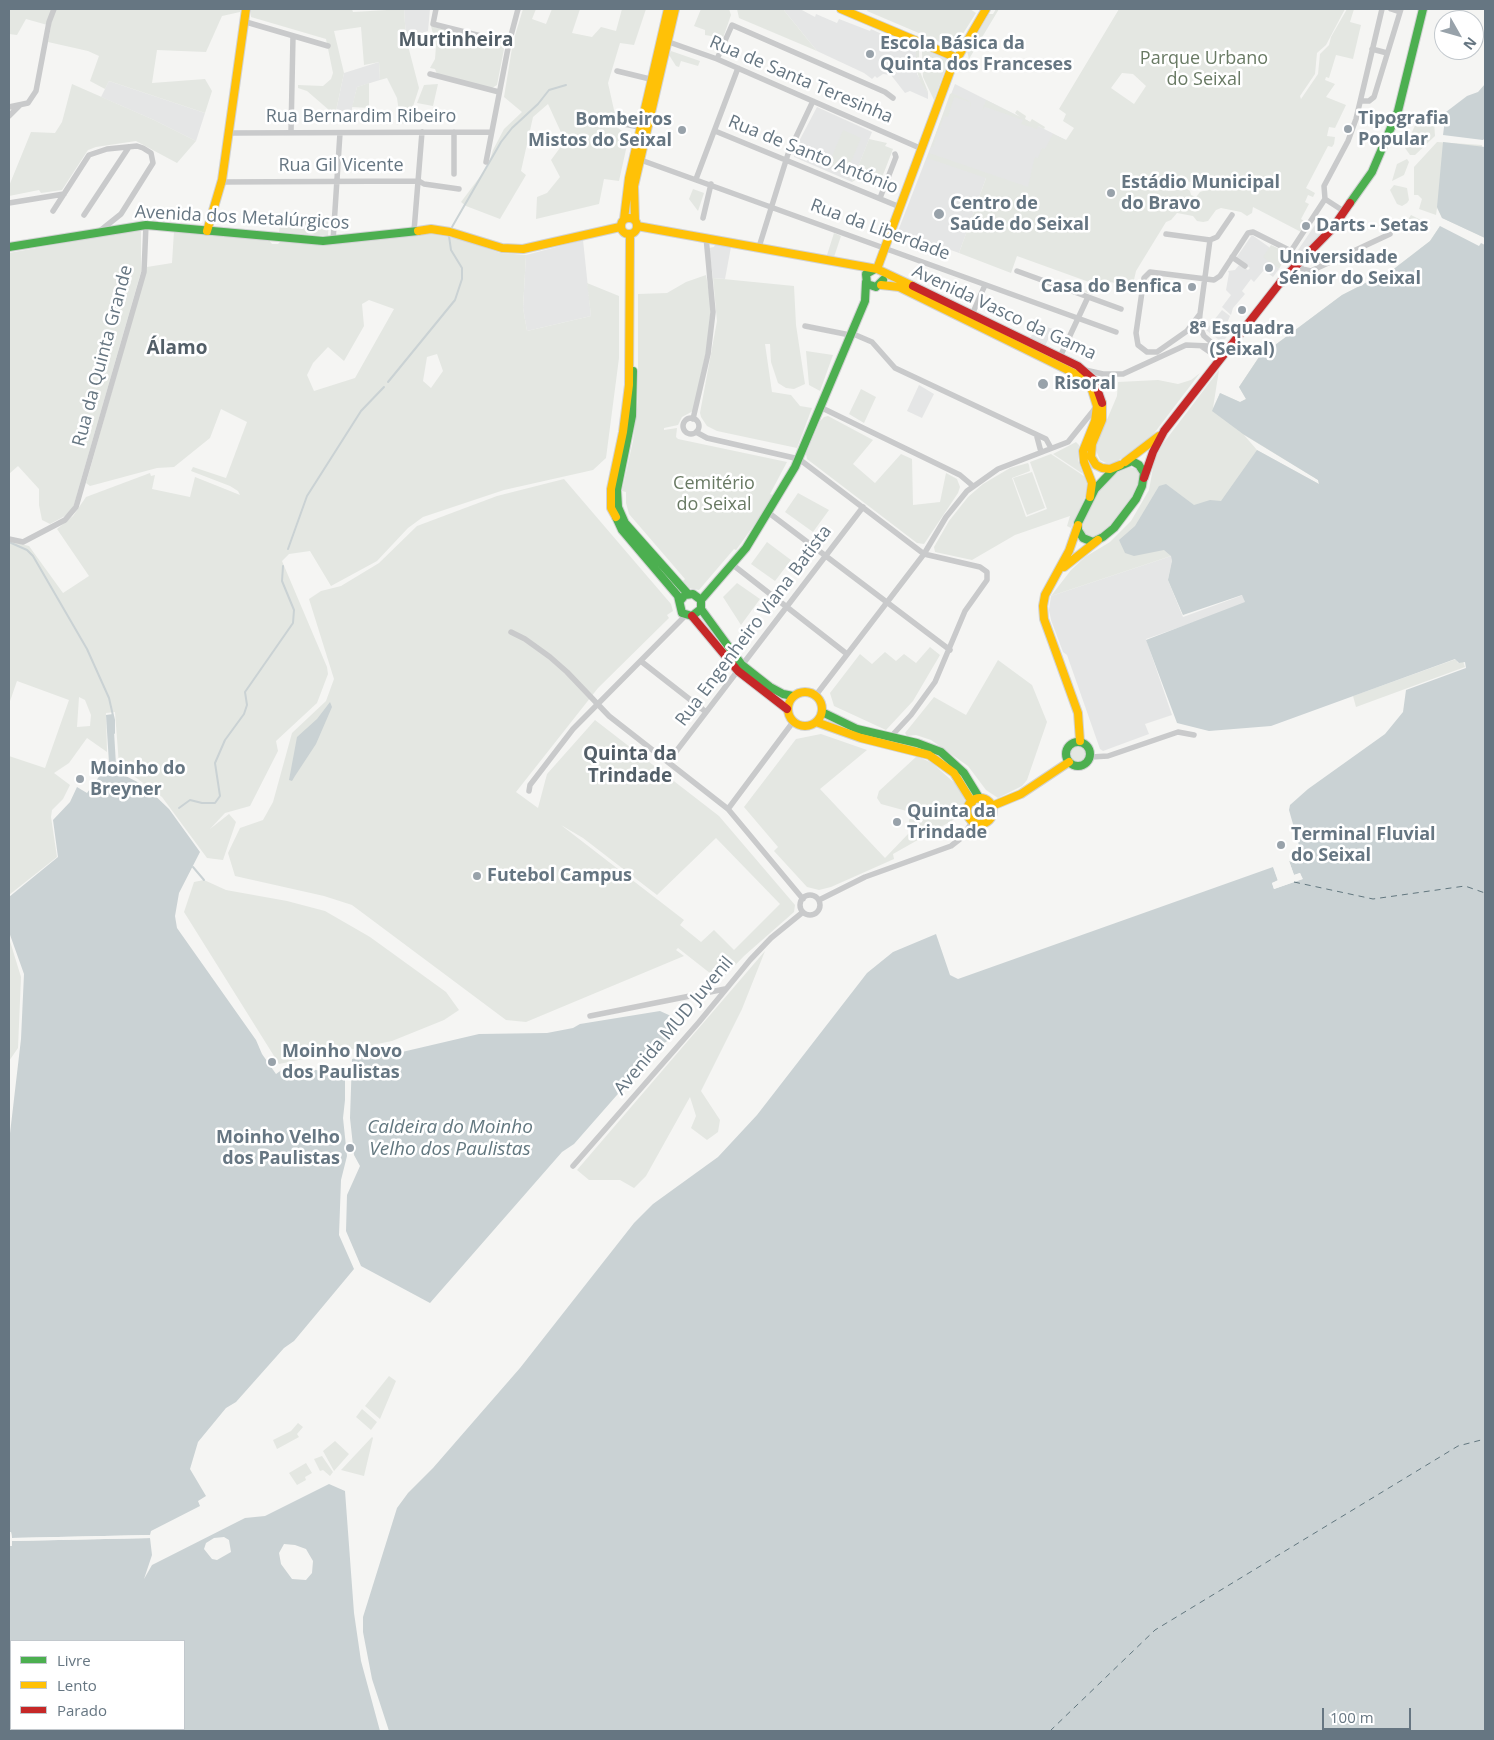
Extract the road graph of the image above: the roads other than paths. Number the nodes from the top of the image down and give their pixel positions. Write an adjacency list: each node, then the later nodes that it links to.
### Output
1 (54, 9): 30 (street)
2 (246, 9): 13 (main road)
3 (436, 9): 16 (street)
4 (518, 9): 16 (street)
5 (668, 9): 15 (main road)
6 (675, 9): 15 (main road)
7 (841, 9): 20 (main road)
8 (986, 9): 20 (main road)
9 (1382, 9): 18 (street)
10 (1391, 9): 12 (street)
11 (1423, 9): 62 (main road)
12 (1400, 10): 19 (street)
13 (246, 22): 14 (street); 36 (main road)
14 (294, 36): 17 (street); 37 (street)
15 (664, 40): 21 (street, Rua de Santa Teresinha); 25 (main road)
16 (509, 43): 26 (street)
17 (328, 46)
18 (1372, 49): 19 (street); 28 (street)
19 (1387, 53): 28 (street)
20 (957, 58): 43 (main road)
21 (717, 59): 22 (street, Rua de Santa Teresinha); 27 (street)
22 (738, 68): 29 (street, Rua de Santa Teresinha); 35 (street)
23 (617, 71): 25 (street)
24 (430, 74): 26 (street)
25 (655, 80): 34 (main road)
26 (499, 92): 41 (street)
27 (893, 98)
28 (1361, 100): 57 (street)
29 (813, 101): 43 (street, Rua de Santa Teresinha); 46 (street)
30 (20, 105): 31 (street); 32 (street)
31 (9, 107)
32 (9, 116)
33 (619, 123): 34 (street)
34 (644, 128): 45 (main road)
35 (715, 131): 46 (street, Rua de Santo António); 49 (street)
36 (230, 132): 37 (street, Rua Bernardim Ribeiro); 52 (main road)
37 (291, 132): 38 (street, Rua Bernardim Ribeiro)
38 (340, 132): 39 (street, Rua Bernardim Ribeiro); 50 (street)
39 (422, 132): 40 (street, Rua Bernardim Ribeiro); 51 (street)
40 (454, 132): 41 (street, Rua Bernardim Ribeiro); 48 (street)
41 (491, 132): 47 (street)
42 (129, 147): 55 (street); 63 (street); 64 (street)
43 (922, 149): 60 (main road)
44 (895, 154): 56 (street)
45 (637, 158): 49 (street, Rua da Liberdade); 67 (main road); 68 (main road)
46 (786, 159): 56 (street, Rua de Santo António); 59 (street)
47 (486, 162)
48 (454, 174)
49 (696, 179): 53 (street, Rua da Liberdade)
50 (336, 181): 51 (street, Rua Gil Vicente); 52 (street, Rua Gil Vicente); 80 (street)
51 (419, 181): 54 (street, Rua Gil Vicente); 73 (street)
52 (222, 182): 72 (main road)
53 (711, 184): 59 (street, Rua da Liberdade); 66 (street)
54 (459, 189)
55 (64, 194): 58 (street); 61 (street)
56 (880, 198): 60 (street, Rua de Santo António)
57 (1325, 198): 62 (street); 84 (street)
58 (9, 203)
59 (771, 207): 82 (street); 83 (street, Rua da Liberdade)
60 (900, 207): 83 (main road)
61 (53, 211)
62 (1345, 212): 85 (main road)
63 (121, 214): 71 (street); 74 (street)
64 (84, 215)
65 (1232, 215): 79 (street)
66 (703, 218)
67 (624, 219): 68 (main road); 70 (main road)
68 (636, 223): 75 (main road); 78 (main road)
69 (146, 226): 71 (main road, Avenida dos Metalúrgicos); 72 (main road, Avenida dos Metalúrgicos); 130 (street, Rua da Quinta Grande)
70 (620, 227): 73 (main road, Avenida dos Metalúrgicos); 75 (main road)
71 (117, 229): 74 (main road, Avenida dos Metalúrgicos)
72 (207, 231): 80 (main road, Avenida dos Metalúrgicos)
73 (414, 231): 80 (main road, Avenida dos Metalúrgicos)
74 (97, 232): 81 (main road, Avenida dos Metalúrgicos)
75 (630, 234): 98 (main road)
76 (1166, 234): 79 (street)
77 (1390, 234): 87 (street)
78 (704, 237): 82 (main road, Avenida Vasco da Gama); 116 (street)
79 (1210, 240): 94 (street)
80 (333, 241)
81 (9, 247)
82 (759, 247): 88 (main road, Avenida Vasco da Gama)
83 (885, 248): 91 (main road); 96 (street, Rua da Liberdade)
84 (1292, 251): 86 (street); 89 (street)
85 (1308, 256): 87 (street); 89 (main road)
86 (1232, 257): 90 (street); 94 (street)
87 (1332, 260): 93 (street)
88 (841, 262): 91 (main road, Avenida Vasco da Gama); 95 (main road, Avenida Vasco da Gama)
89 (1299, 263): 93 (street); 99 (main road)
90 (1245, 266)
91 (878, 270): 95 (main road); 97 (main road); 104 (main road, Avenida Vasco da Gama)
92 (1017, 271): 100 (street)
93 (1311, 271): 99 (street)
94 (1204, 280): 103 (street); 103 (street)
95 (865, 281): 97 (main road); 101 (main road)
96 (985, 285): 104 (street); 105 (street, Rua da Liberdade)
97 (880, 286): 101 (main road); 104 (main road, Avenida Vasco da Gama)
98 (630, 287): 136 (main road); 138 (main road)
99 (1277, 288): 111 (main road)
100 (1088, 297): 102 (street); 105 (street)
101 (864, 301): 108 (main road)
102 (1121, 309)
103 (1200, 314): 110 (street)
104 (971, 318): 112 (main road, Avenida Vasco da Gama)
105 (1078, 318): 107 (street, Rua da Liberdade); 112 (street)
106 (805, 326): 108 (street)
107 (1116, 332)
108 (851, 334): 115 (main road); 119 (street)
109 (1199, 345): 110 (street, Avenida Vasco da Gama); 111 (street); 113 (street, Avenida Vasco da Gama)
110 (1217, 347): 111 (street)
111 (1222, 356): 117 (main road)
112 (1058, 361): 113 (main road, Avenida Vasco da Gama)
113 (1082, 372): 114 (main road); 123 (main road)
114 (1097, 406): 120 (street); 126 (main road)
115 (820, 407): 122 (main road); 125 (street)
116 (693, 419): 118 (street); 118 (street)
117 (1164, 431): 123 (main road); 124 (main road)
118 (696, 432): 122 (street)
119 (1038, 437): 120 (street); 121 (street)
120 (1051, 448): 121 (street)
121 (1041, 452): 125 (street)
122 (799, 459): 127 (street); 128 (main road)
123 (1123, 464): 124 (main road); 126 (main road)
124 (1144, 479): 131 (main road)
125 (973, 486): 132 (street)
126 (1090, 497): 129 (main road)
127 (863, 508): 132 (street); 133 (street, Rua Engenheiro Viana Batista)
128 (769, 513): 133 (street); 134 (main road)
129 (1078, 523): 131 (main road); 135 (main road)
130 (9, 539)
131 (1098, 540): 135 (main road)
132 (924, 554): 139 (street); 144 (street)
133 (826, 556): 139 (street); 140 (street, Rua Engenheiro Viana Batista)
134 (733, 565): 137 (main road); 140 (street)
135 (1055, 575): 158 (main road)
136 (688, 594): 137 (main road); 138 (main road)
137 (701, 600): 141 (main road)
138 (680, 601): 142 (main road)
139 (887, 602): 144 (street); 145 (street)
140 (787, 606): 145 (street); 147 (street, Rua Engenheiro Viana Batista)
141 (701, 609): 142 (main road); 147 (main road)
142 (689, 616): 146 (street); 147 (main road)
143 (511, 632): 150 (street)
144 (950, 650): 157 (street)
145 (847, 654): 148 (street)
146 (642, 662): 150 (street); 152 (street)
147 (740, 668): 149 (main road); 151 (main road); 152 (street, Rua Engenheiro Viana Batista)
148 (816, 695): 149 (main road); 153 (main road)
149 (793, 696): 151 (main road)
150 (597, 705): 161 (street); 163 (street)
151 (787, 709): 154 (main road)
152 (706, 712): 161 (street, Rua Engenheiro Viana Batista)
153 (822, 712): 155 (main road); 157 (main road)
154 (793, 722): 155 (main road); 166 (street)
155 (816, 722): 159 (main road)
156 (1194, 735): 160 (street)
157 (893, 738): 159 (street); 164 (main road)
158 (1080, 741): 160 (main road); 162 (main road)
159 (884, 744): 164 (main road)
160 (1091, 757): 162 (main road)
161 (668, 762): 166 (street)
162 (1069, 762): 165 (main road)
163 (530, 791)
164 (976, 800): 165 (main road); 167 (main road)
165 (992, 806): 167 (main road)
166 (728, 809): 168 (street)
167 (973, 821): 169 (street)
168 (803, 899): 169 (street); 170 (street)
169 (819, 900): 170 (street)
170 (803, 912): 172 (street, Avenida MUD Juvenil)
171 (718, 983): 172 (street)
172 (725, 989): 173 (street); 174 (street, Avenida MUD Juvenil)
173 (590, 1016)
174 (573, 1166)

